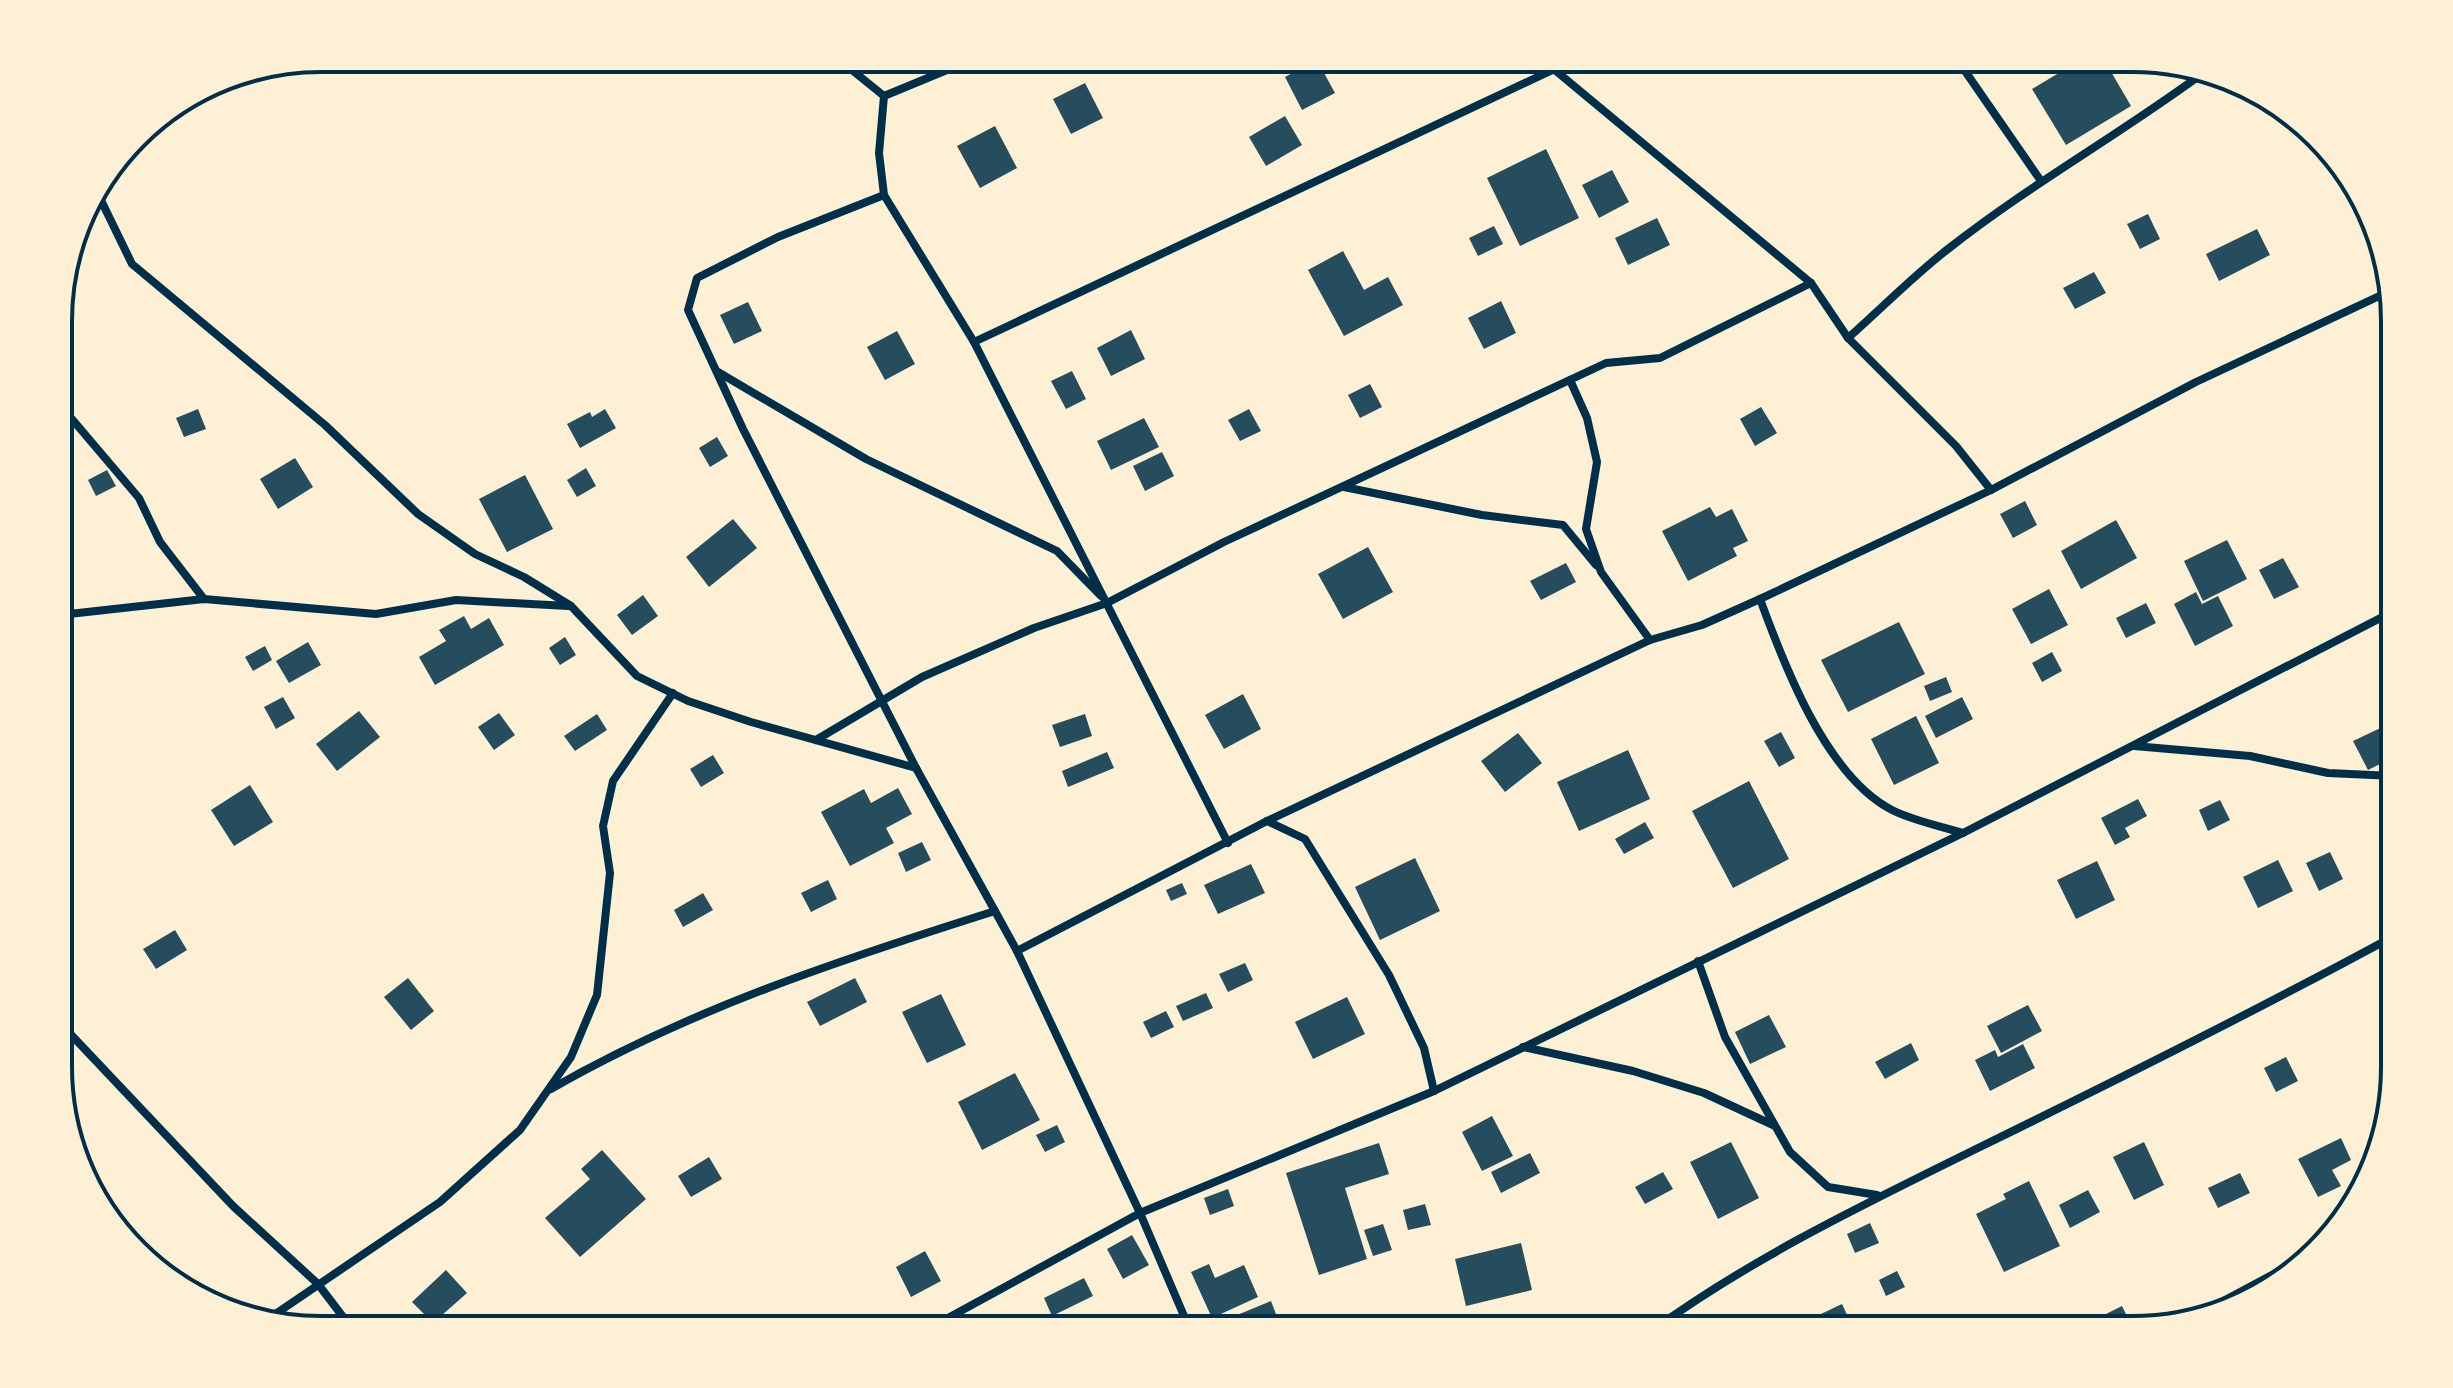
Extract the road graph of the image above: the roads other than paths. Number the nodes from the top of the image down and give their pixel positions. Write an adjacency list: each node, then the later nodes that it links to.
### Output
1 (1553, 72): 14 (street)
2 (1558, 72): 11 (street)
3 (1966, 72): 8 (street)
4 (855, 73): 7 (street)
5 (941, 73): 7 (street)
6 (2194, 79): 8 (street)
7 (884, 96): 9 (street)
8 (2041, 181): 13 (street)
9 (884, 195): 14 (street); 15 (street)
10 (102, 202): 24 (street)
11 (1811, 283): 13 (street); 16 (street)
12 (2379, 296): 19 (street)
13 (1848, 338): 19 (street)
14 (974, 342): 23 (street)
15 (717, 371): 23 (street); 29 (street)
16 (1570, 380): 18 (street); 20 (street)
17 (72, 419): 21 (street)
18 (1344, 487): 20 (street); 23 (street)
19 (1991, 490): 22 (street)
20 (1601, 572): 27 (street)
21 (204, 599): 24 (street); 25 (street)
22 (1760, 599): 27 (street); 35 (street)
23 (1107, 603): 29 (street); 36 (street)
24 (571, 606): 28 (street)
25 (72, 614)
26 (2380, 619): 31 (street)
27 (1650, 640): 34 (street)
28 (673, 693): 30 (street); 43 (street)
29 (882, 698): 30 (street); 32 (street)
30 (816, 740): 32 (street)
31 (2134, 746): 33 (street); 35 (street)
32 (916, 768): 37 (street)
33 (2380, 775)
34 (1267, 821): 36 (street); 44 (street)
35 (1963, 833): 40 (street)
36 (1228, 843): 39 (street)
37 (995, 911): 39 (street); 43 (street)
38 (2380, 944): 46 (street)
39 (1017, 951): 47 (street)
40 (1698, 961): 42 (street); 45 (street)
41 (72, 1036): 48 (street)
42 (1523, 1047): 44 (street); 45 (street)
43 (548, 1091): 48 (street)
44 (1434, 1091): 47 (street)
45 (1774, 1125): 46 (street)
46 (1878, 1195): 50 (street)
47 (1140, 1213): 52 (street); 53 (street)
48 (318, 1284): 49 (street); 51 (street)
49 (278, 1312)
50 (1673, 1315)
51 (342, 1316)
52 (952, 1316)
53 (1184, 1316)

